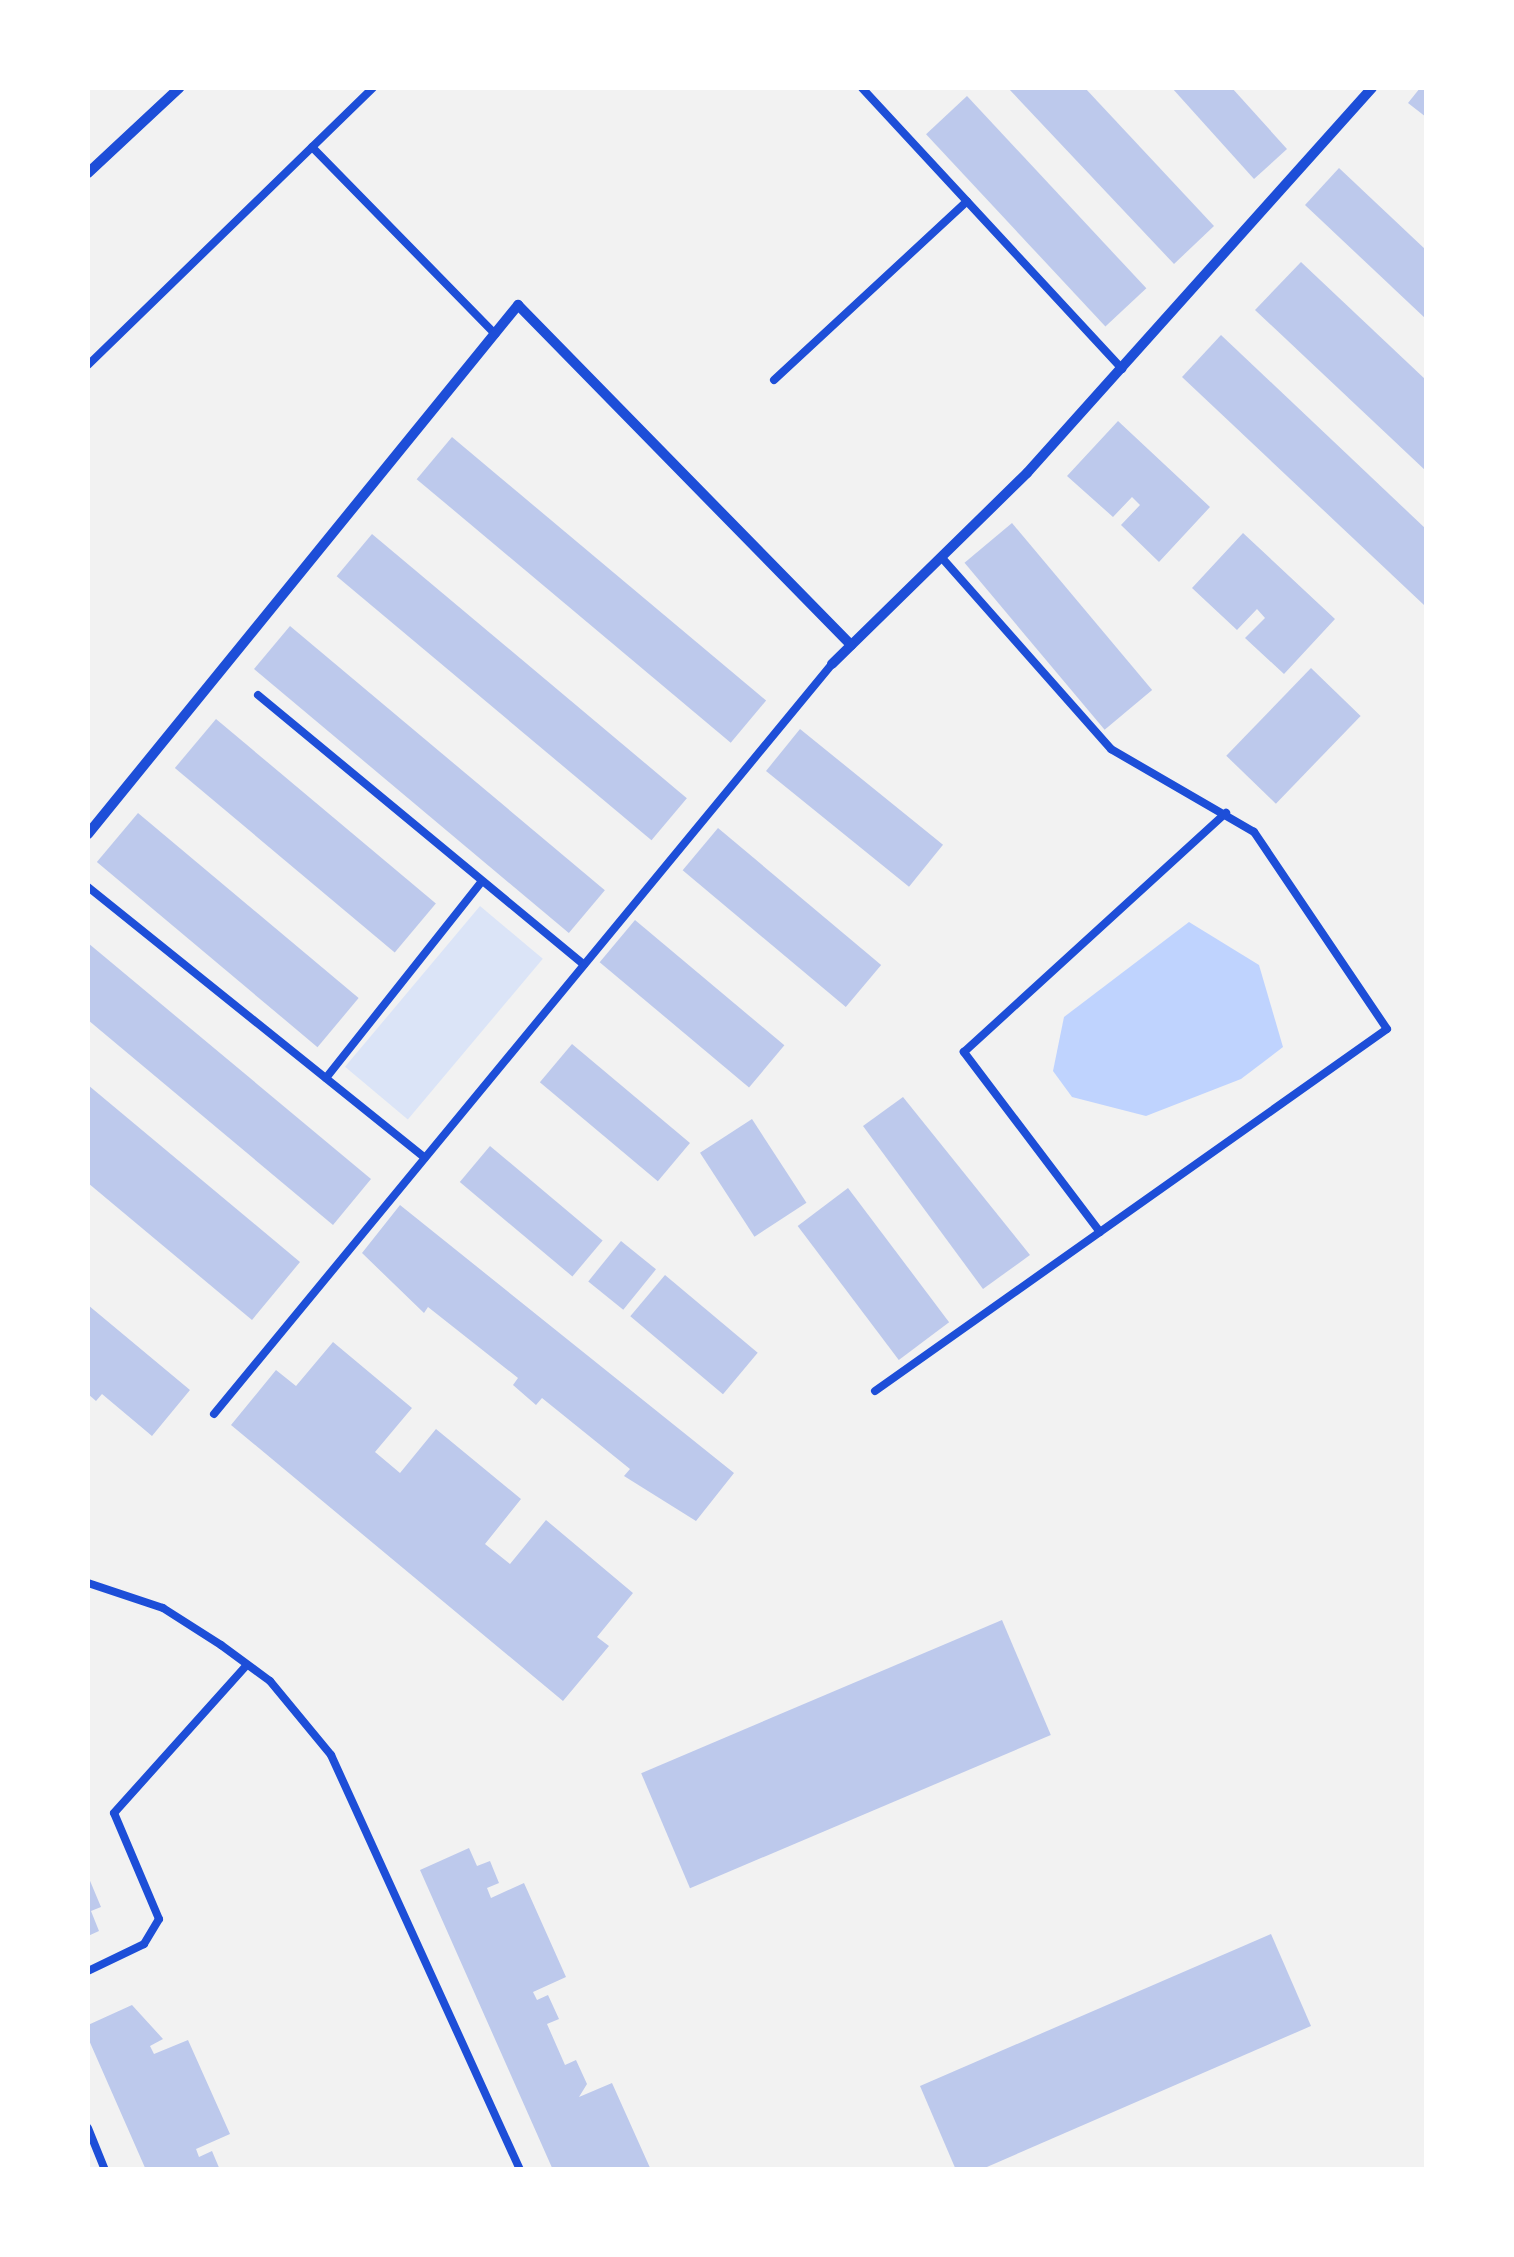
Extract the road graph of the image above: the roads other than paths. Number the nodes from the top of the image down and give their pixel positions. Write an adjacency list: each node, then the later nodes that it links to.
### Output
1 (179, 88): 6 (street)
2 (373, 88): 5 (lane)
3 (862, 88): 7 (lane)
4 (1372, 88): 10 (street)
5 (312, 147): 8 (lane); 9 (lane)
6 (88, 173)
7 (968, 201): 10 (lane); 11 (lane)
8 (495, 334): 13 (street); 17 (street)
9 (88, 366)
10 (1122, 369): 12 (street)
11 (774, 380)
12 (941, 557): 13 (street); 16 (lane)
13 (851, 645): 14 (street)
14 (832, 664): 20 (lane)
15 (258, 695): 18 (lane)
16 (1226, 813): 23 (lane); 23 (lane)
17 (88, 834)
18 (482, 881): 20 (lane); 21 (lane)
19 (88, 887): 21 (lane)
20 (584, 965): 22 (lane)
21 (326, 1078): 22 (lane)
22 (425, 1158): 25 (lane)
23 (1100, 1232): 24 (lane)
24 (875, 1390)
25 (214, 1414)
26 (88, 1582): 27 (lane)
27 (247, 1665): 28 (lane); 31 (lane)
28 (88, 1972)
29 (88, 2128): 30 (lane)
30 (105, 2170)
31 (520, 2170)

